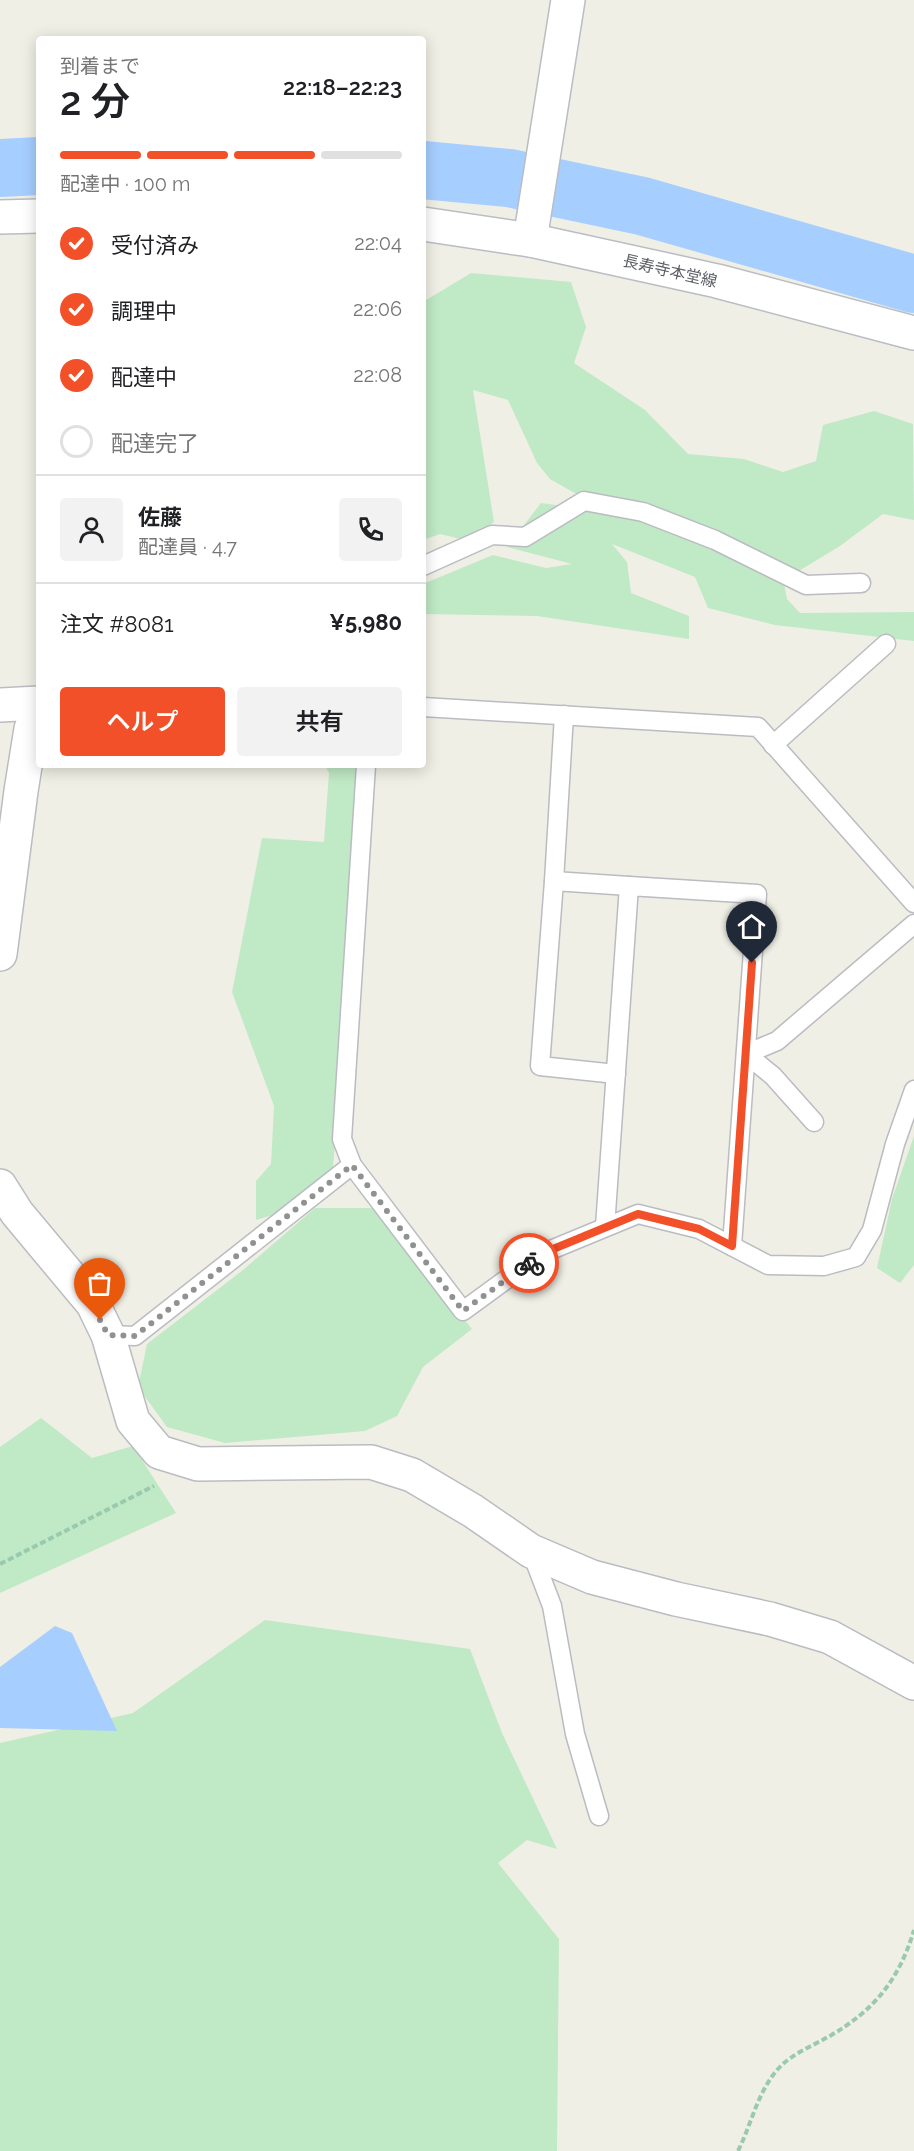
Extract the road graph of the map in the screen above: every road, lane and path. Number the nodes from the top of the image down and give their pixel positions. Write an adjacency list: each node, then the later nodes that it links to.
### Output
1 (568, 0): 5 (street)
2 (36, 216): 3 (street)
3 (0, 217)
4 (426, 224): 5 (street, 長寿寺本堂線)
5 (530, 240): 6 (street, 長寿寺本堂線)
6 (914, 333)
7 (426, 565): 8 (lane)
8 (861, 583)
9 (886, 644): 15 (lane)
10 (36, 704): 11 (street)
11 (0, 705)
12 (426, 707): 14 (lane)
13 (36, 713): 21 (street)
14 (564, 715): 15 (lane); 17 (lane)
15 (773, 745): 19 (lane)
16 (366, 768): 26 (lane)
17 (554, 880): 18 (lane); 23 (lane)
18 (629, 886): 22 (lane); 23 (lane)
19 (914, 903)
20 (914, 924): 22 (lane)
21 (0, 954)
22 (746, 1054): 25 (lane); 29 (lane)
23 (616, 1074): 28 (lane)
24 (914, 1090): 29 (lane)
25 (814, 1122)
26 (352, 1165): 28 (lane); 30 (lane)
27 (1, 1192): 30 (street)
28 (605, 1227): 29 (lane)
29 (732, 1246)
30 (108, 1335): 31 (street)
31 (198, 1464): 32 (street); 33 (path)
32 (531, 1551): 34 (street); 35 (lane)
33 (0, 1564)
34 (914, 1683)
35 (599, 1816)
36 (914, 1930): 37 (path)
37 (738, 2151)

